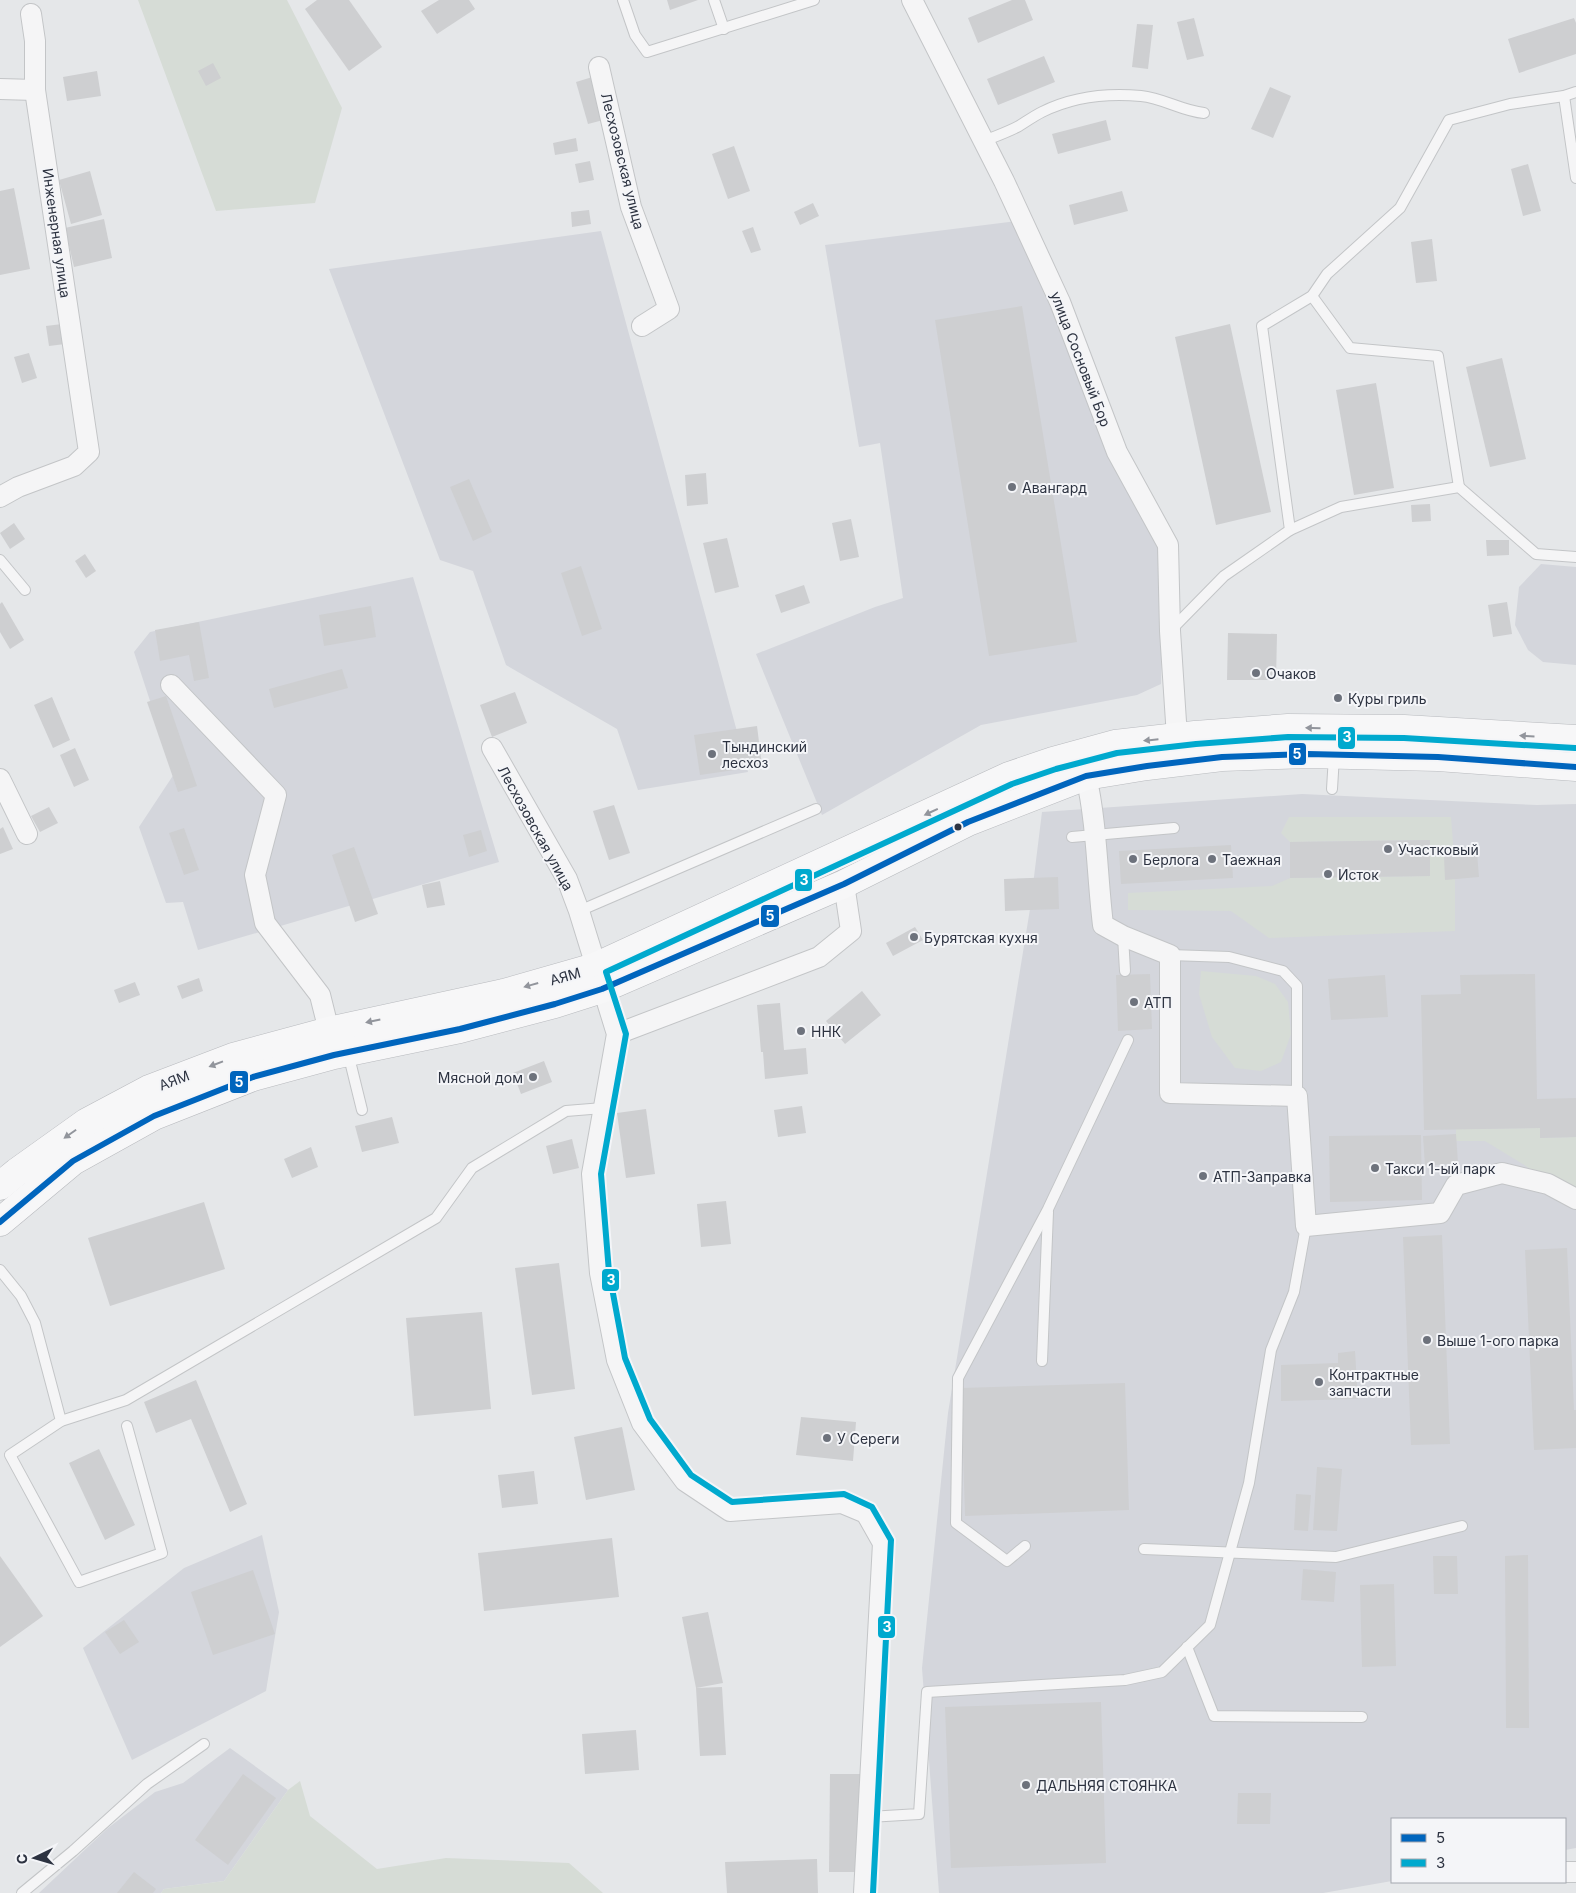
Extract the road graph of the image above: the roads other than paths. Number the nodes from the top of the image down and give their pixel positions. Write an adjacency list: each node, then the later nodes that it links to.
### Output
1 (623, 0): 6 (lane)
2 (714, 0): 6 (lane)
3 (814, 0): 6 (lane)
4 (912, 0): 13 (street, улица Сосновый Бор)
5 (31, 14): 9 (street, Инженерная улица)
6 (724, 29)
7 (599, 67): 16 (street, Лесхозовская улица)
8 (0, 89): 9 (street)
9 (35, 90): 18 (street, Инженерная улица)
10 (1576, 92): 11 (lane)
11 (1564, 96): 14 (lane); 15 (lane)
12 (1204, 113): 13 (lane)
13 (984, 141): 23 (street, улица Сосновый Бор)
14 (1576, 178)
15 (1312, 296): 17 (lane); 19 (lane)
16 (642, 326)
17 (1459, 487): 19 (lane); 20 (lane)
18 (0, 497)
19 (1290, 530): 23 (lane)
20 (1576, 557)
21 (0, 560): 22 (lane)
22 (24, 590)
23 (1170, 631): 25 (street, улица Сосновый Бор)
24 (171, 685): 44 (street)
25 (1177, 737): 26 (highway, АЯМ, one-way to 25); 43 (highway, АЯМ, one-way to 43)
26 (1576, 739)
27 (492, 748): 39 (street, Лесхозовская улица)
28 (1334, 755): 29 (highway, АЯМ); 30 (highway, АЯМ); 32 (lane)
29 (1576, 767)
30 (1086, 776): 36 (street); 38 (highway, АЯМ)
31 (0, 779): 35 (street)
32 (1332, 789)
33 (816, 809): 39 (lane)
34 (1174, 828): 36 (lane)
35 (27, 834)
36 (1094, 835): 37 (lane); 40 (street)
37 (1072, 837)
38 (844, 884): 43 (highway, АЯМ); 45 (street)
39 (579, 911): 43 (street, Лесхозовская улица)
40 (1123, 936): 41 (street); 42 (lane)
41 (1170, 955): 48 (lane); 48 (street)
42 (1125, 971)
43 (599, 978): 44 (highway, АЯМ, one-way to 44); 45 (street, Лесхозовская улица); 47 (highway, АЯМ)
44 (329, 1031): 51 (highway, АЯМ, one-way to 51)
45 (617, 1034): 49 (street)
46 (1128, 1040): 53 (lane)
47 (348, 1052): 50 (lane); 54 (highway, АЯМ)
48 (1297, 1096): 55 (street)
49 (603, 1108): 58 (lane); 67 (street)
50 (362, 1110)
51 (0, 1186)
52 (1576, 1199): 55 (street)
53 (1048, 1209): 57 (lane); 61 (lane)
54 (0, 1222)
55 (1306, 1226): 63 (lane)
56 (0, 1270): 58 (lane)
57 (1042, 1361)
58 (62, 1421): 59 (lane)
59 (127, 1426)
60 (1462, 1526): 63 (lane)
61 (1025, 1546)
62 (1144, 1549): 63 (lane)
63 (1230, 1553): 64 (lane)
64 (1188, 1647): 65 (lane); 67 (lane)
65 (1362, 1717)
66 (204, 1744): 68 (lane)
67 (868, 1817): 69 (street)
68 (22, 1893)
69 (864, 1893)

